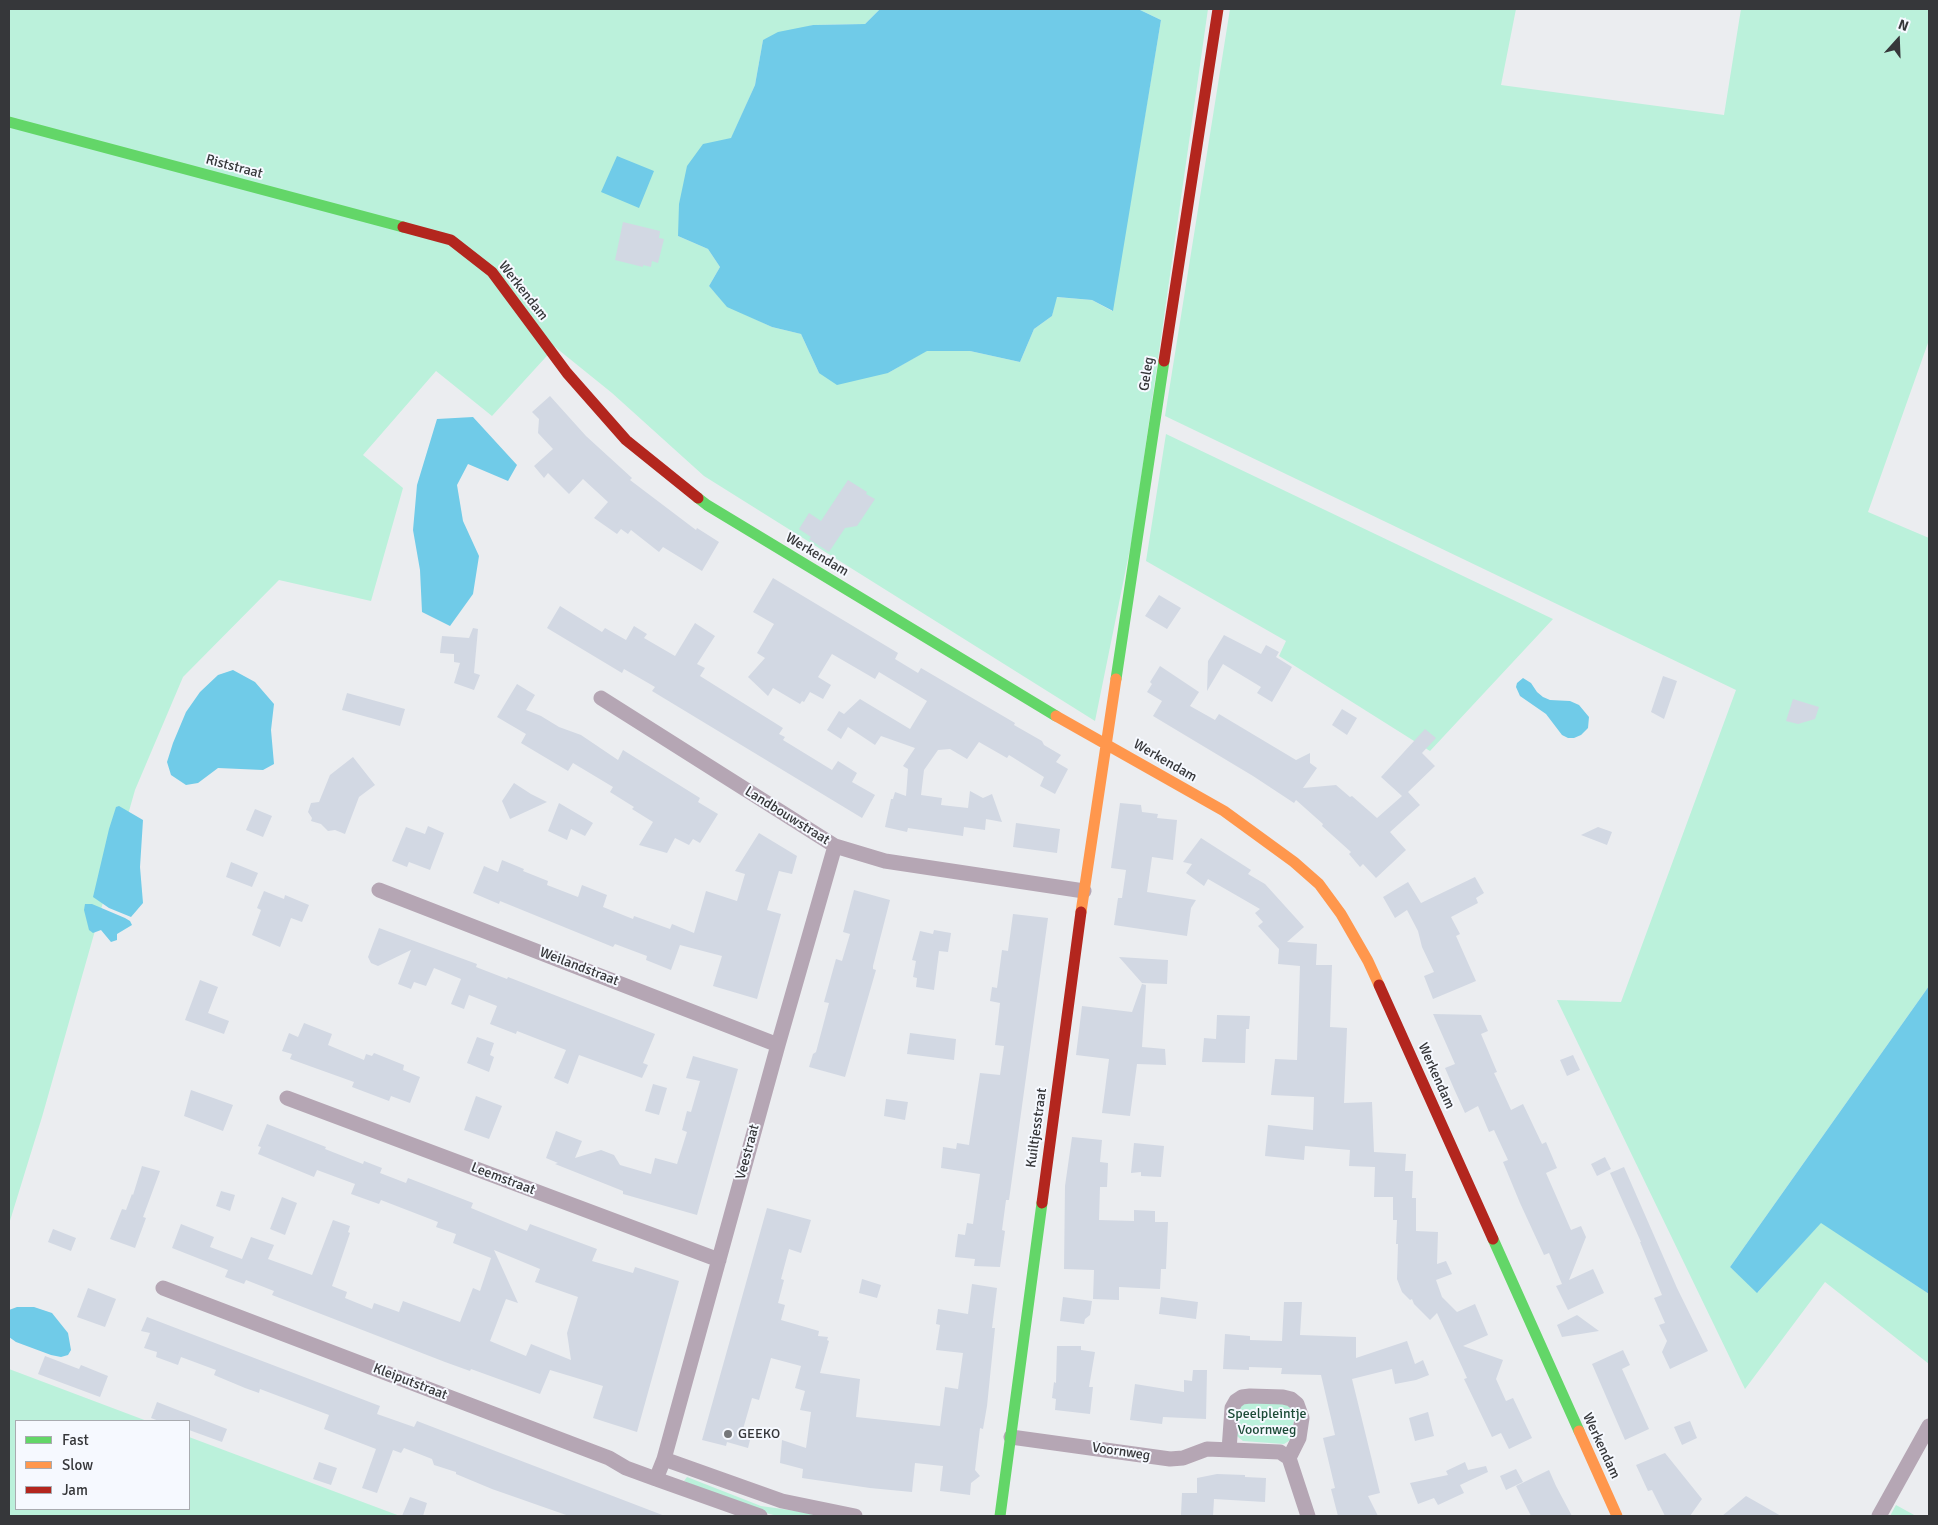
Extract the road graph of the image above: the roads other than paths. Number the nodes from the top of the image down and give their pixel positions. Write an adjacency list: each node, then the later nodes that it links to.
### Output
1 (1218, 9): 5 (street, Geleg)
2 (9, 122): 3 (street, Riststraat)
3 (451, 240): 5 (street, Werkendam)
4 (601, 698): 6 (street, Landbouwstraat)
5 (1106, 744): 8 (street, Kuiltjesstraat); 23 (street, Werkendam)
6 (835, 846): 8 (street, Landbouwstraat); 9 (street, Veestraat)
7 (379, 890): 9 (street, Weilandstraat)
8 (1084, 890): 14 (street, Kuiltjesstraat)
9 (778, 1045): 11 (street, Veestraat)
10 (287, 1098): 11 (street, Leemstraat)
11 (719, 1260): 17 (street, Veestraat)
12 (163, 1288): 18 (street, Kleiputstraat)
13 (1929, 1426): 24 (street)
14 (1011, 1437): 15 (street, Voornweg); 21 (street, Kuiltjesstraat)
15 (1229, 1450): 16 (street, Voornweg); 16 (street)
16 (1289, 1458): 22 (street)
17 (664, 1459): 18 (street); 20 (street)
18 (656, 1479): 19 (street, Kleiputstraat)
19 (760, 1516)
20 (855, 1516)
21 (1000, 1516)
22 (1308, 1516)
23 (1617, 1516)
24 (1879, 1516)

